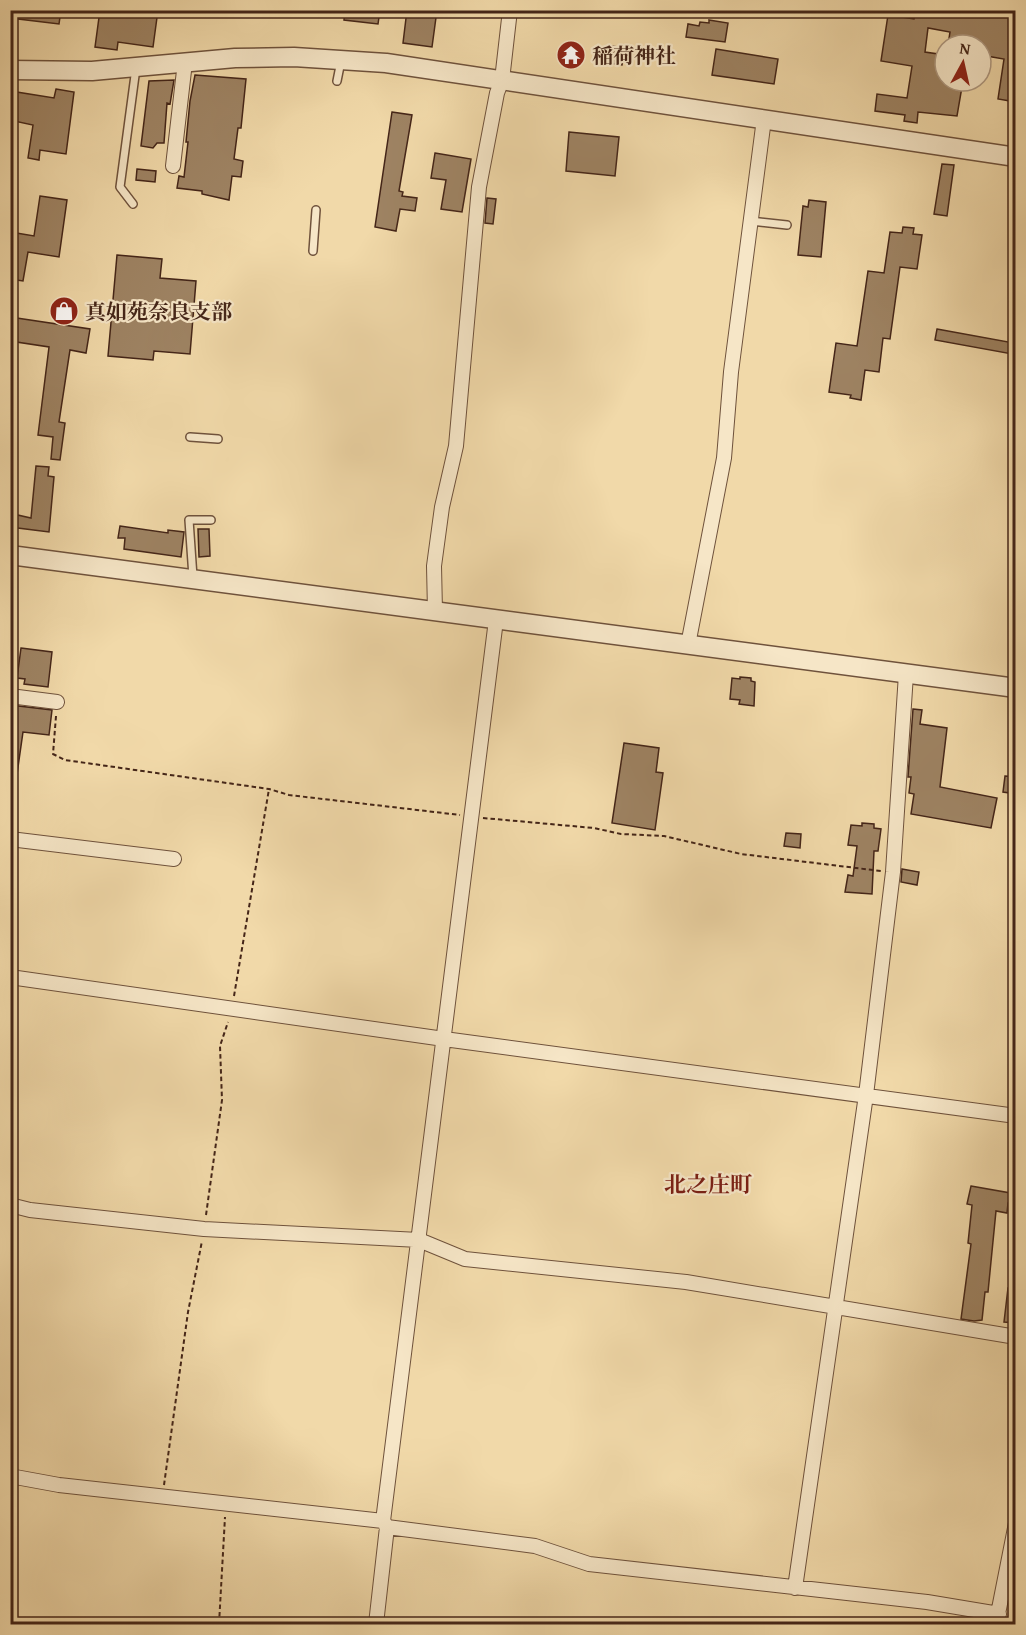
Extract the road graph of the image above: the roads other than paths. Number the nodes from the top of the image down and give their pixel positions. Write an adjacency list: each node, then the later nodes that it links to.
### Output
1 (510, 10): 6 (street)
2 (341, 59): 3 (street); 6 (street); 7 (lane)
3 (185, 62): 4 (street); 10 (street)
4 (136, 67): 5 (street); 11 (lane)
5 (10, 70)
6 (502, 80): 8 (street); 21 (street)
7 (338, 81)
8 (764, 119): 9 (street); 13 (street)
9 (1016, 157)
10 (173, 166)
11 (133, 204)
12 (316, 210): 15 (lane)
13 (751, 221): 14 (lane); 23 (street)
14 (787, 225)
15 (313, 251)
16 (190, 437): 17 (lane)
17 (218, 439)
18 (211, 520): 20 (lane)
19 (10, 555): 20 (street)
20 (193, 578): 21 (street)
21 (435, 611): 22 (street)
22 (496, 620): 23 (street); 31 (street)
23 (688, 645): 24 (street)
24 (906, 674): 25 (street); 32 (street)
25 (1016, 688)
26 (10, 696): 27 (street)
27 (57, 702)
28 (10, 838): 29 (street)
29 (174, 859)
30 (10, 977): 31 (street)
31 (444, 1039): 32 (street); 35 (street)
32 (866, 1095): 33 (street); 36 (street)
33 (1016, 1116)
34 (10, 1205): 35 (street)
35 (419, 1240): 36 (street); 40 (street)
36 (835, 1306): 37 (street); 42 (street)
37 (1016, 1337)
38 (10, 1476): 40 (street)
39 (1016, 1523): 41 (street)
40 (385, 1524): 42 (street); 44 (street)
41 (1015, 1528): 43 (street)
42 (795, 1588): 43 (street)
43 (998, 1619)
44 (376, 1624)

